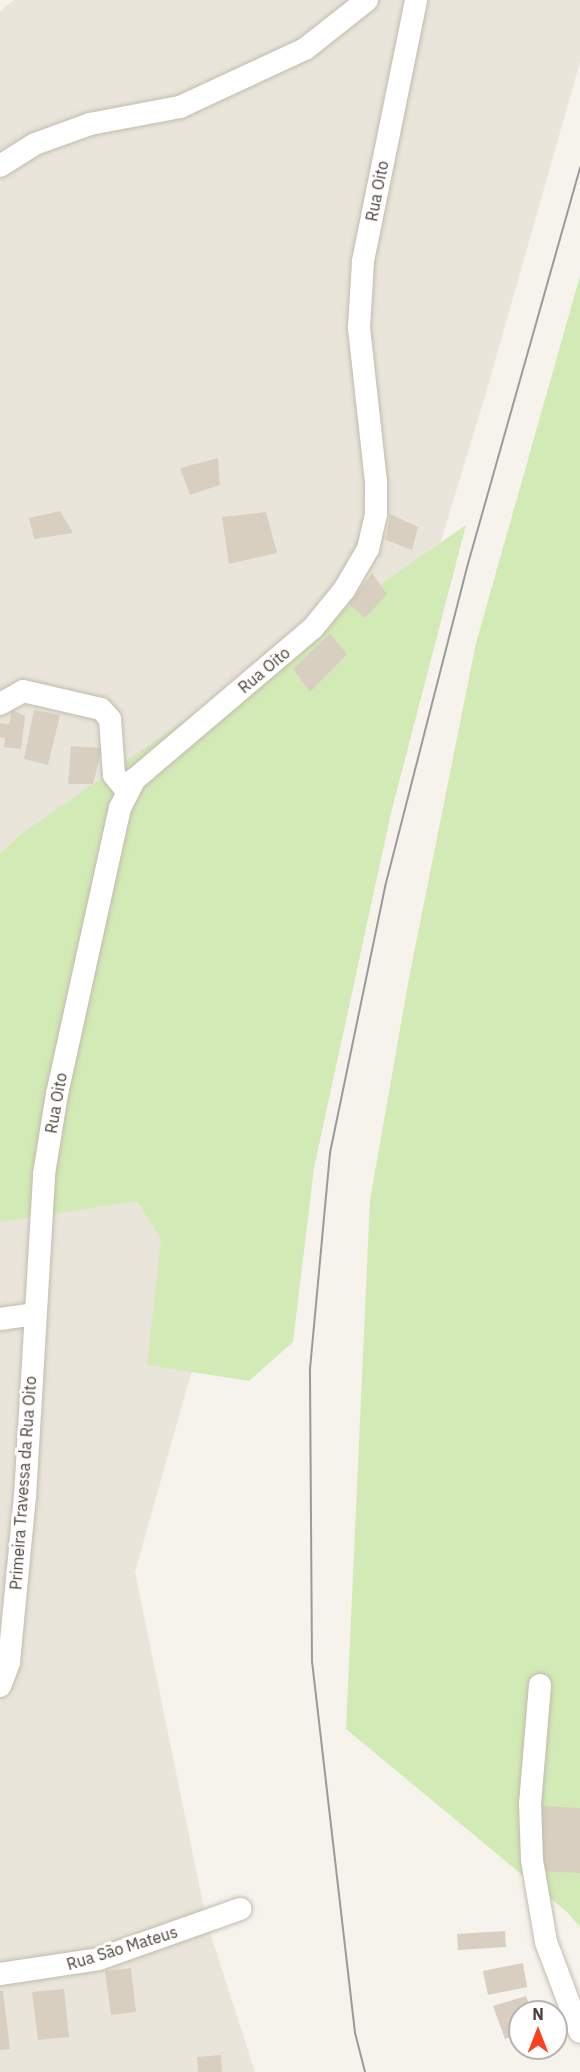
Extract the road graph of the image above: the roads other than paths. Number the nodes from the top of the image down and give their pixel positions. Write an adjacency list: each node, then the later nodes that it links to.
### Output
1 (367, 0): 3 (street)
2 (416, 0): 5 (street, Rua Oito)
3 (0, 166)
4 (0, 704): 5 (street)
5 (127, 791): 6 (street, Rua Oito)
6 (34, 1314): 7 (street); 8 (street, Primeira Travessa da Rua Oito)
7 (0, 1319)
8 (7, 1594): 10 (street, Primeira Travessa da Rua Oito)
9 (540, 1685): 13 (street)
10 (0, 1686)
11 (240, 1909): 12 (street, Rua São Mateus)
12 (0, 1974)
13 (580, 2031)

